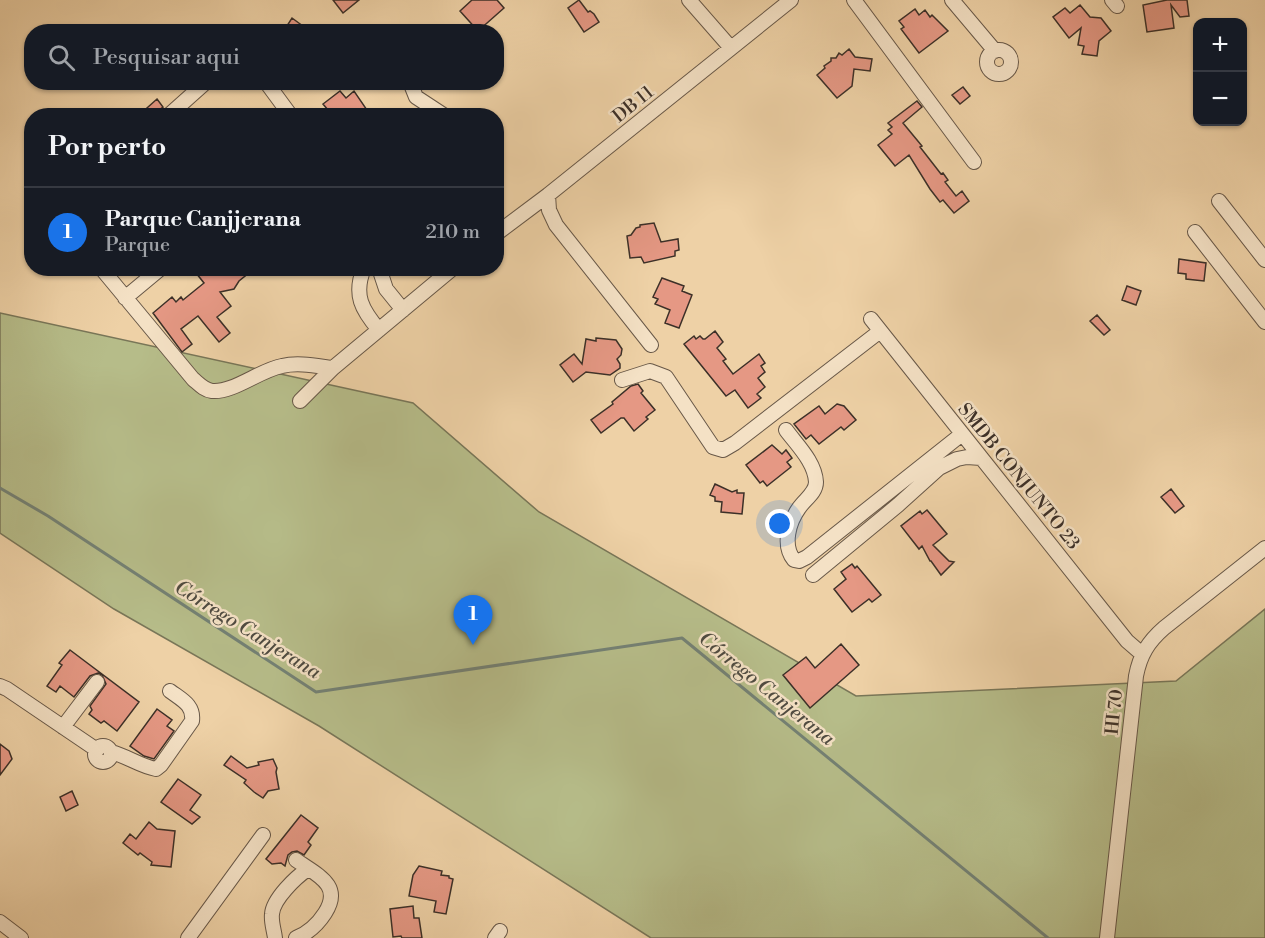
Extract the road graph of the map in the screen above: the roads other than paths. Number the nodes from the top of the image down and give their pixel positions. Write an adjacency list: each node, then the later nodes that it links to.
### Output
1 (688, 0): 5 (street)
2 (791, 0): 5 (street, DB 11)
3 (854, 0): 13 (street)
4 (952, 0): 6 (street)
5 (731, 48): 14 (street, DB 11)
6 (995, 51)
7 (197, 90): 10 (street)
8 (272, 90): 11 (street)
9 (413, 90): 12 (street)
10 (177, 108)
11 (285, 108)
12 (433, 108)
13 (974, 162)
14 (548, 195): 16 (street, DB 11); 30 (street)
15 (1219, 201): 18 (street)
16 (504, 228)
17 (1196, 232): 27 (street)
18 (1265, 260)
19 (107, 276): 24 (street)
20 (151, 276): 24 (street)
21 (361, 276): 28 (street)
22 (382, 276): 25 (street)
23 (443, 276): 25 (street)
24 (125, 298): 31 (street)
25 (403, 310): 28 (street)
26 (871, 319): 29 (street, SMDB CONJUNTO 23)
27 (1265, 322)
28 (379, 330): 31 (street)
29 (879, 332): 32 (street); 35 (street, SMDB CONJUNTO 23)
30 (651, 345)
31 (333, 368): 33 (street)
32 (622, 380)
33 (300, 401)
34 (786, 430): 35 (street)
35 (962, 434): 36 (street, SMDB CONJUNTO 23)
36 (981, 458): 38 (street); 39 (street, SMDB CONJUNTO 23)
37 (1265, 548): 39 (street, HI 70)
38 (813, 575)
39 (1142, 654): 52 (street, HI 70)
40 (97, 682): 43 (street)
41 (0, 686): 43 (street)
42 (170, 692): 43 (street)
43 (63, 726)
44 (263, 835): 49 (street)
45 (296, 860): 46 (street)
46 (308, 869): 50 (street); 51 (street)
47 (0, 922): 48 (street)
48 (21, 938)
49 (188, 938)
50 (275, 938)
51 (296, 938)
52 (1107, 938)

